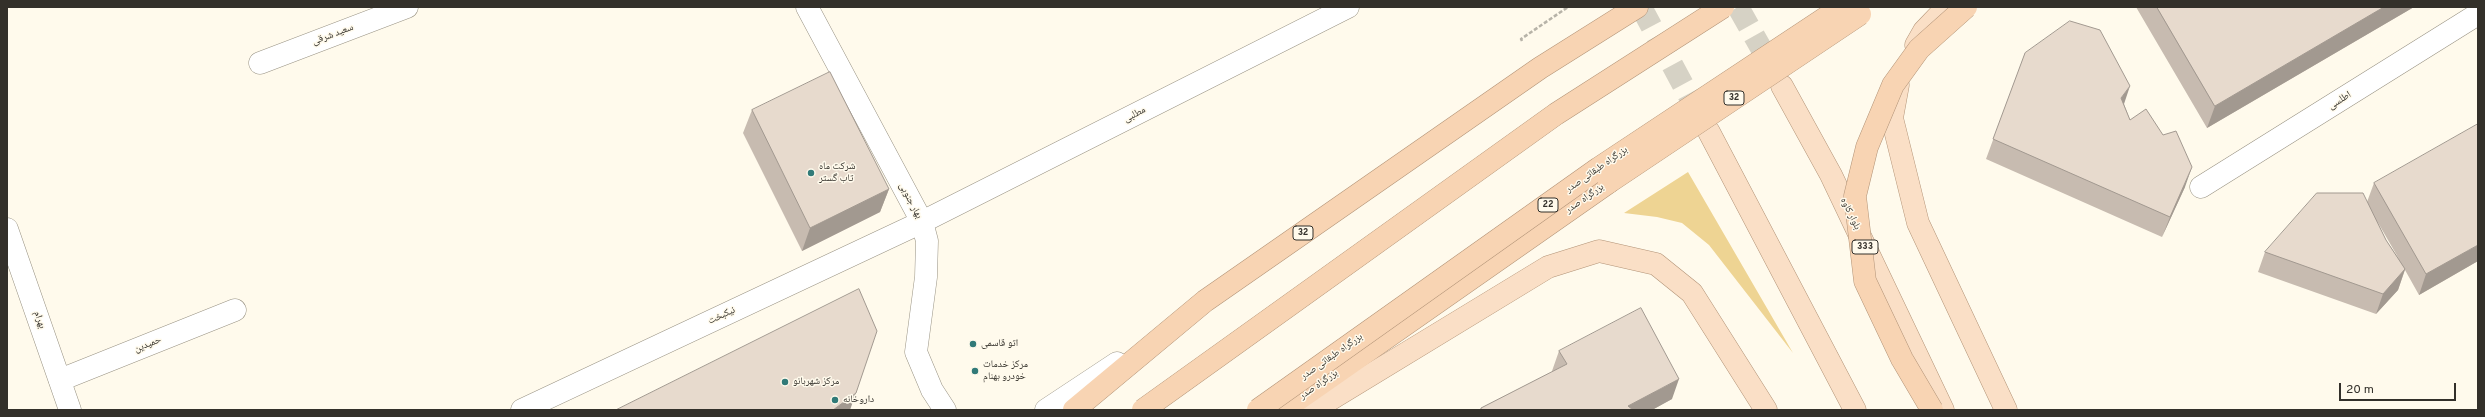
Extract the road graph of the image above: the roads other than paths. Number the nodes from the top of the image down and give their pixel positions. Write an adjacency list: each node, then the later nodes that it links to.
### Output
1 (407, 7): 10 (street, سعید شرقی)
2 (807, 7): 14 (street, بهار جنوبی)
3 (1348, 7): 14 (street, مطلبی)
4 (1637, 7): 16 (highway, 32)
5 (1723, 7): 24 (highway, bridge)
6 (1947, 7): 32 (main road)
7 (1966, 7): 30 (highway, bridge)
8 (1857, 9): 25 (highway, بزرگراه طبقاتی صدر / 22, bridge); 26 (highway, بزرگراه صدر / 32, bridge)
9 (2478, 14): 13 (street, اطلسی)
10 (260, 63)
11 (1782, 86): 31 (main road, بلوار کاوه / 333)
12 (1709, 132): 29 (main road)
13 (2201, 187)
14 (922, 222): 20 (street, نیکبخت); 21 (street, بهار جنوبی)
15 (7, 229): 18 (street, بهرام)
16 (1205, 301): 22 (street); 23 (highway, 32)
17 (235, 310): 18 (street, حمیدین)
18 (60, 380): 19 (street, بهرام)
19 (70, 410)
20 (522, 410)
21 (945, 410)
22 (1046, 410)
23 (1074, 410)
24 (1143, 410)
25 (1258, 410)
26 (1283, 410)
27 (1313, 410): 28 (main road)
28 (1766, 410)
29 (1855, 410)
30 (1932, 410)
31 (1943, 410)
32 (2006, 410)

